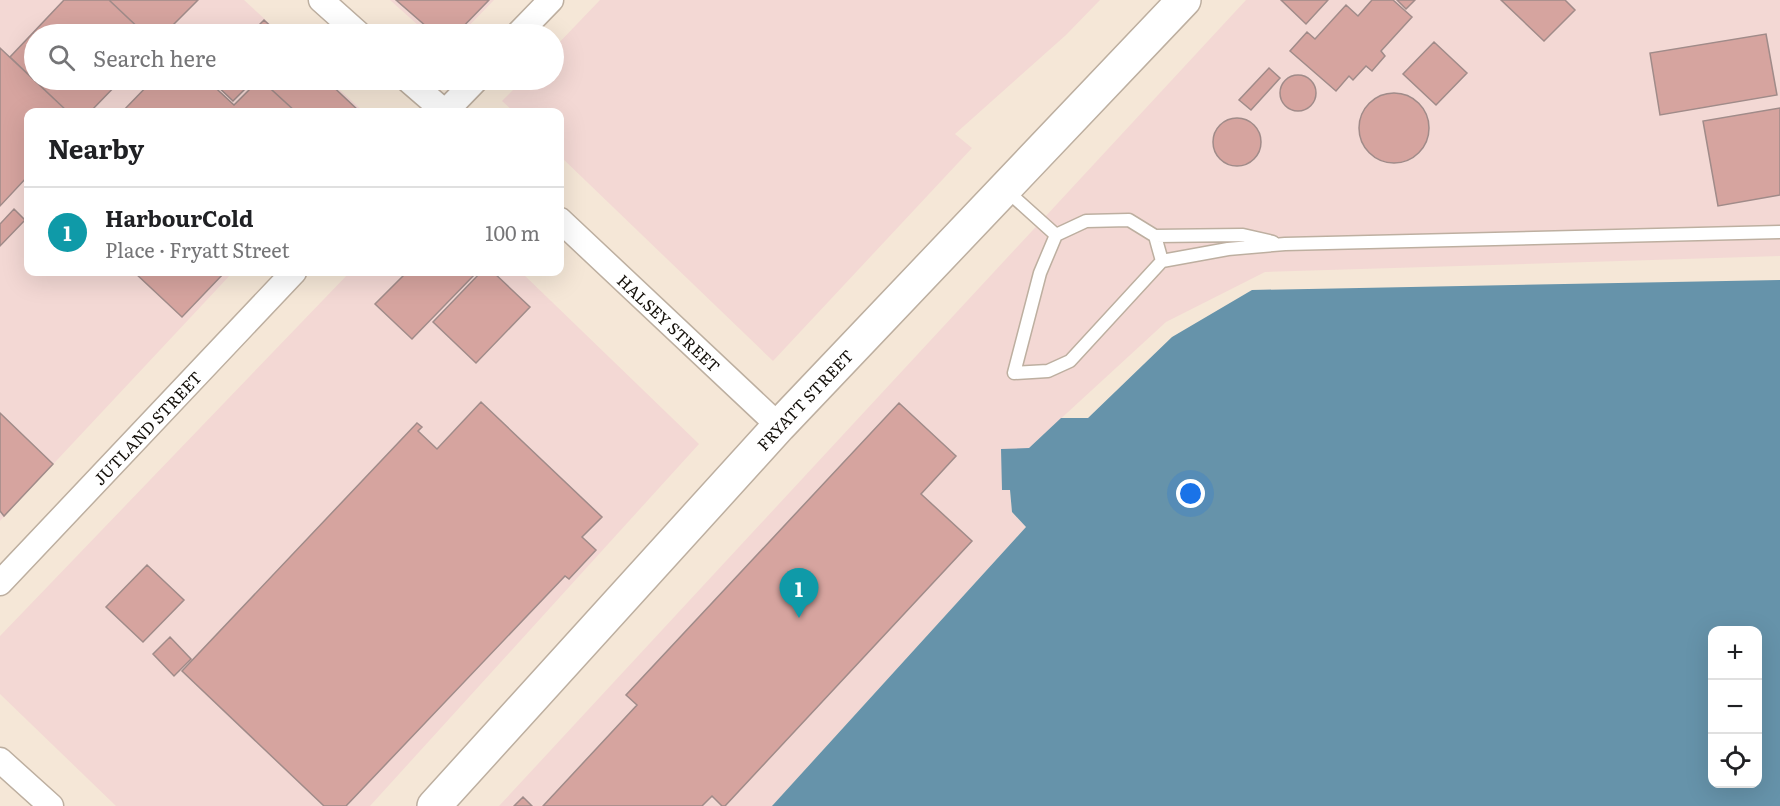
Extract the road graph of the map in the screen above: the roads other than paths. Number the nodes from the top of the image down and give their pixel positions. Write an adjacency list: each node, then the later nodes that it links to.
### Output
1 (321, 0): 4 (street)
2 (551, 0): 5 (street)
3 (1184, 0): 10 (street, FRYATT STREET)
4 (348, 24)
5 (528, 24)
6 (420, 90): 8 (street)
7 (466, 90): 9 (street)
8 (440, 108)
9 (449, 108)
10 (1005, 189): 13 (lane); 18 (street, FRYATT STREET)
11 (564, 224): 18 (street, HALSEY STREET)
12 (1780, 232): 15 (lane)
13 (1056, 235): 14 (lane); 16 (lane)
14 (1155, 236): 15 (lane); 16 (lane)
15 (1285, 244): 16 (lane)
16 (1162, 261)
17 (290, 276): 19 (street, JUTLAND STREET)
18 (778, 426): 22 (street, FRYATT STREET)
19 (0, 583)
20 (0, 760): 21 (street)
21 (51, 806)
22 (434, 806)

